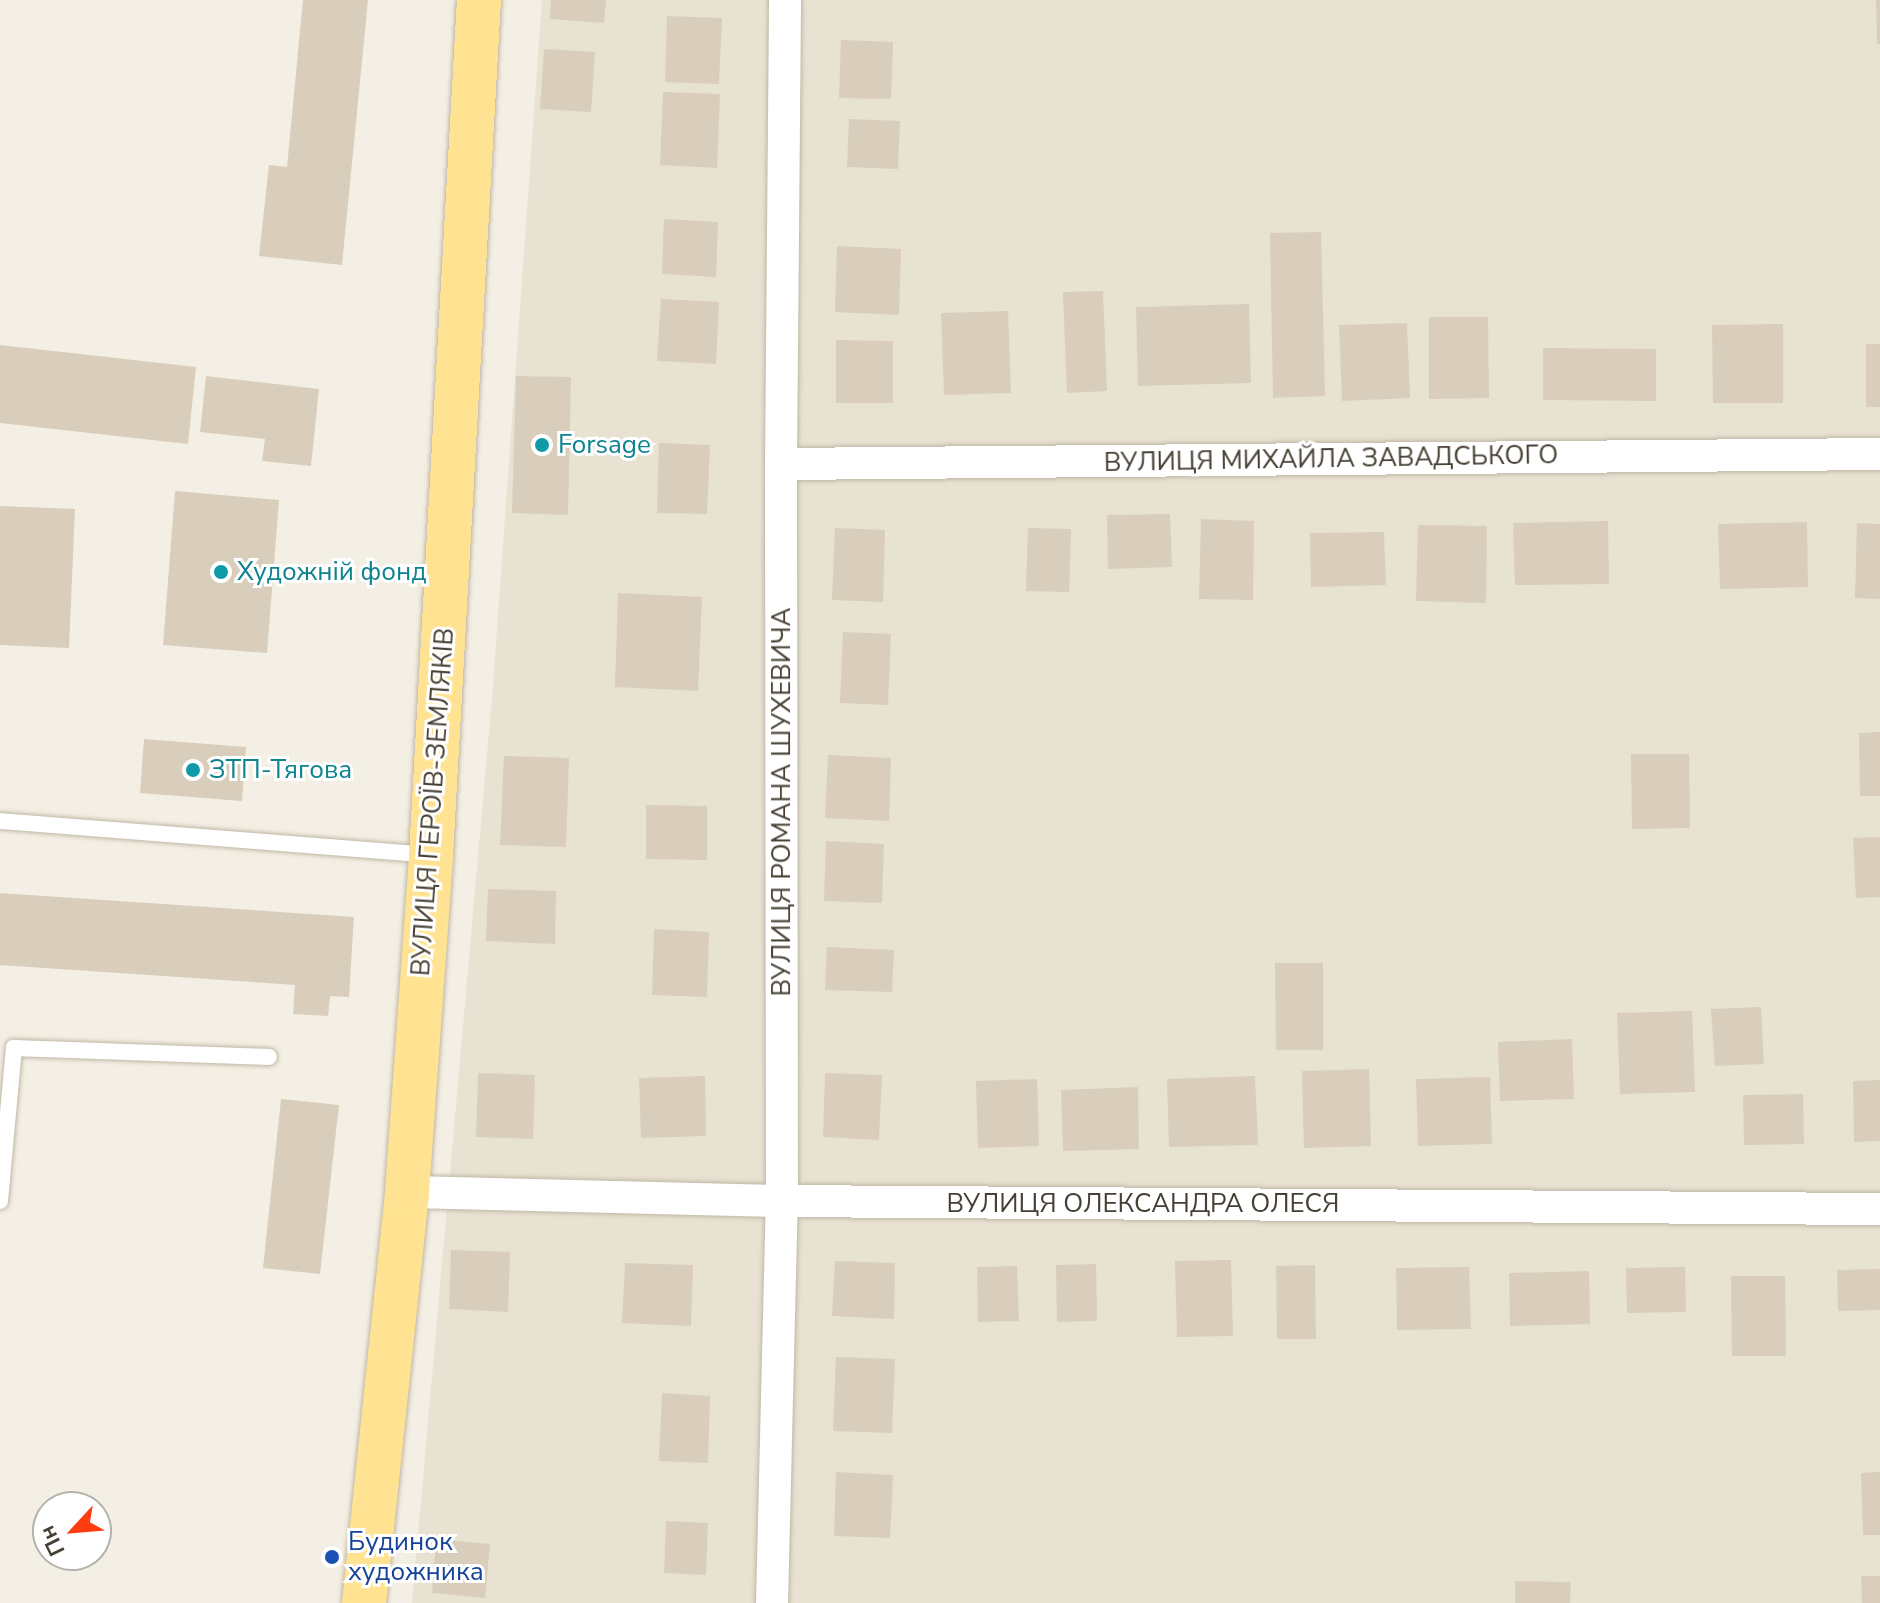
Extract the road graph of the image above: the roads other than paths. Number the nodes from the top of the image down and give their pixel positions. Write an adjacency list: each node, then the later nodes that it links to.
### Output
1 (479, 0): 6 (main road, ВУЛИЦЯ ГЕРОЇВ-ЗЕМЛЯКІВ)
2 (785, 0): 4 (street, ВУЛИЦЯ РОМАНА ШУХЕВИЧА)
3 (1880, 454): 4 (street, ВУЛИЦЯ МИХАЙЛА ЗАВАДСЬКОГО)
4 (781, 464): 10 (street, ВУЛИЦЯ РОМАНА ШУХЕВИЧА)
5 (0, 821): 6 (lane)
6 (431, 855): 8 (main road, ВУЛИЦЯ ГЕРОЇВ-ЗЕМЛЯКІВ)
7 (269, 1057): 9 (lane)
8 (407, 1192): 10 (street, ВУЛИЦЯ ОЛЕКСАНДРА ОЛЕСЯ); 12 (main road, ВУЛИЦЯ ГЕРОЇВ-ЗЕМЛЯКІВ)
9 (0, 1201)
10 (782, 1201): 11 (street, ВУЛИЦЯ ОЛЕКСАНДРА ОЛЕСЯ); 13 (street, ВУЛИЦЯ РОМАНА ШУХЕВИЧА)
11 (1880, 1209)
12 (364, 1603)
13 (772, 1603)

